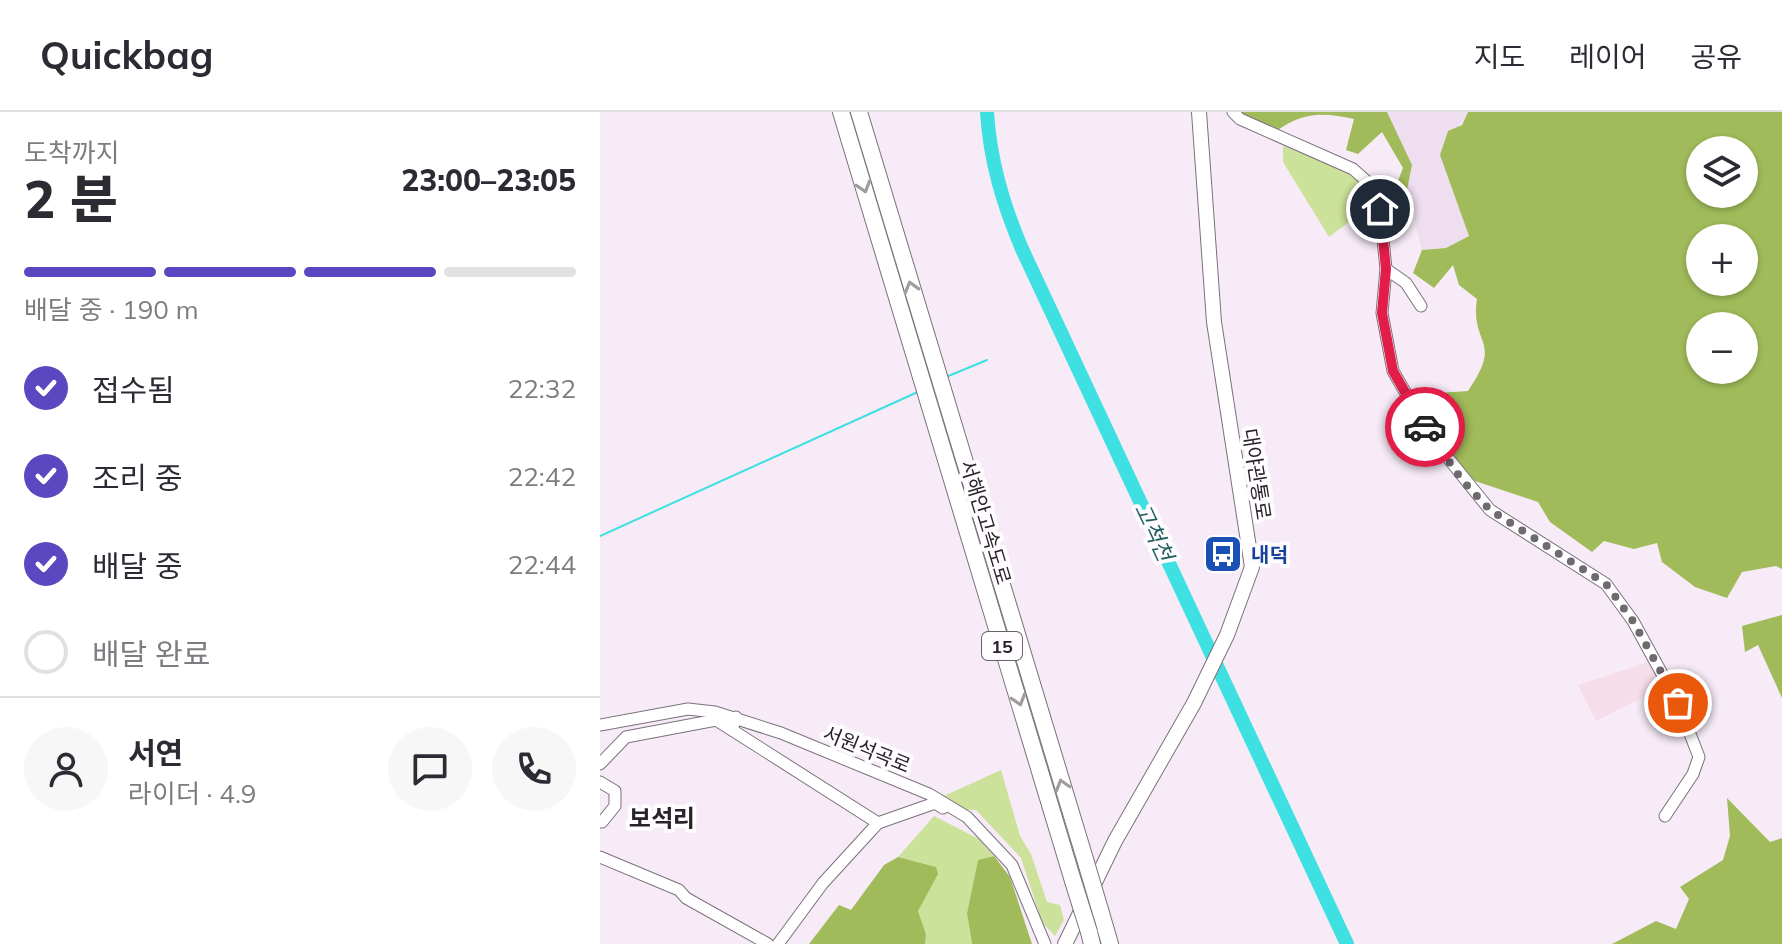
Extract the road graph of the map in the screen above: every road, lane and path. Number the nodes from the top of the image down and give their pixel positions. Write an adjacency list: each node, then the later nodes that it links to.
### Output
1 (841, 112): 7 (highway, 서해안고속도로 / 15, one-way to 7)
2 (859, 112): 7 (highway, 서해안고속도로 / 15, one-way to 2)
3 (1199, 112): 24 (main road, 대야관통로)
4 (1233, 112): 5 (street)
5 (1386, 269): 6 (street); 15 (street)
6 (1421, 306)
7 (926, 365): 8 (highway, 서해안고속도로 / 15)
8 (939, 408): 20 (highway, 서해안고속도로 / 15, one-way to 20, bridge); 25 (highway, 서해안고속도로 / 15, one-way to 8, bridge)
9 (716, 716): 10 (street, 서원석곡로); 11 (street, 서원석곡로); 12 (street); 13 (street)
10 (736, 717): 12 (street); 18 (street, 서원석곡로)
11 (600, 725)
12 (732, 730): 17 (street)
13 (600, 764)
14 (600, 782): 16 (street)
15 (1665, 816)
16 (601, 823)
17 (878, 823): 18 (street); 22 (street)
18 (993, 841): 23 (street, 서원석곡로)
19 (600, 857): 21 (street)
20 (1091, 938)
21 (768, 944)
22 (778, 944)
23 (1045, 944)
24 (1065, 944)
25 (1110, 944)

